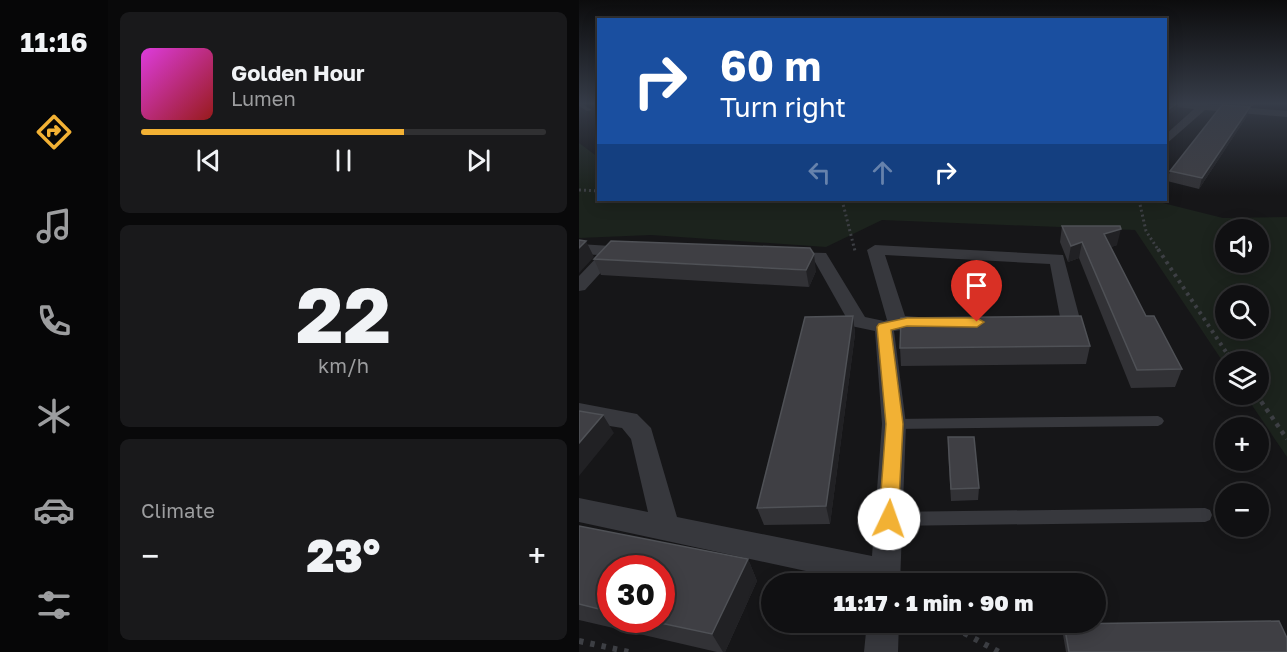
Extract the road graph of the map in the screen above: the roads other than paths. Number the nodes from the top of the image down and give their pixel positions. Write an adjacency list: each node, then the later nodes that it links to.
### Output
1 (579, 249): 2 (street)
2 (612, 251): 3 (street); 5 (street)
3 (647, 252)
4 (774, 256): 8 (street)
5 (579, 286)
6 (942, 322): 8 (street)
7 (1036, 322): 8 (street)
8 (891, 326): 11 (street)
9 (579, 412): 15 (street)
10 (1158, 421): 11 (lane)
11 (894, 424): 14 (street)
12 (579, 510): 15 (street)
13 (1205, 515): 14 (lane)
14 (889, 519): 17 (street)
15 (666, 528): 16 (street)
16 (863, 573)
17 (885, 573)
18 (882, 633): 19 (street)
19 (881, 652)

